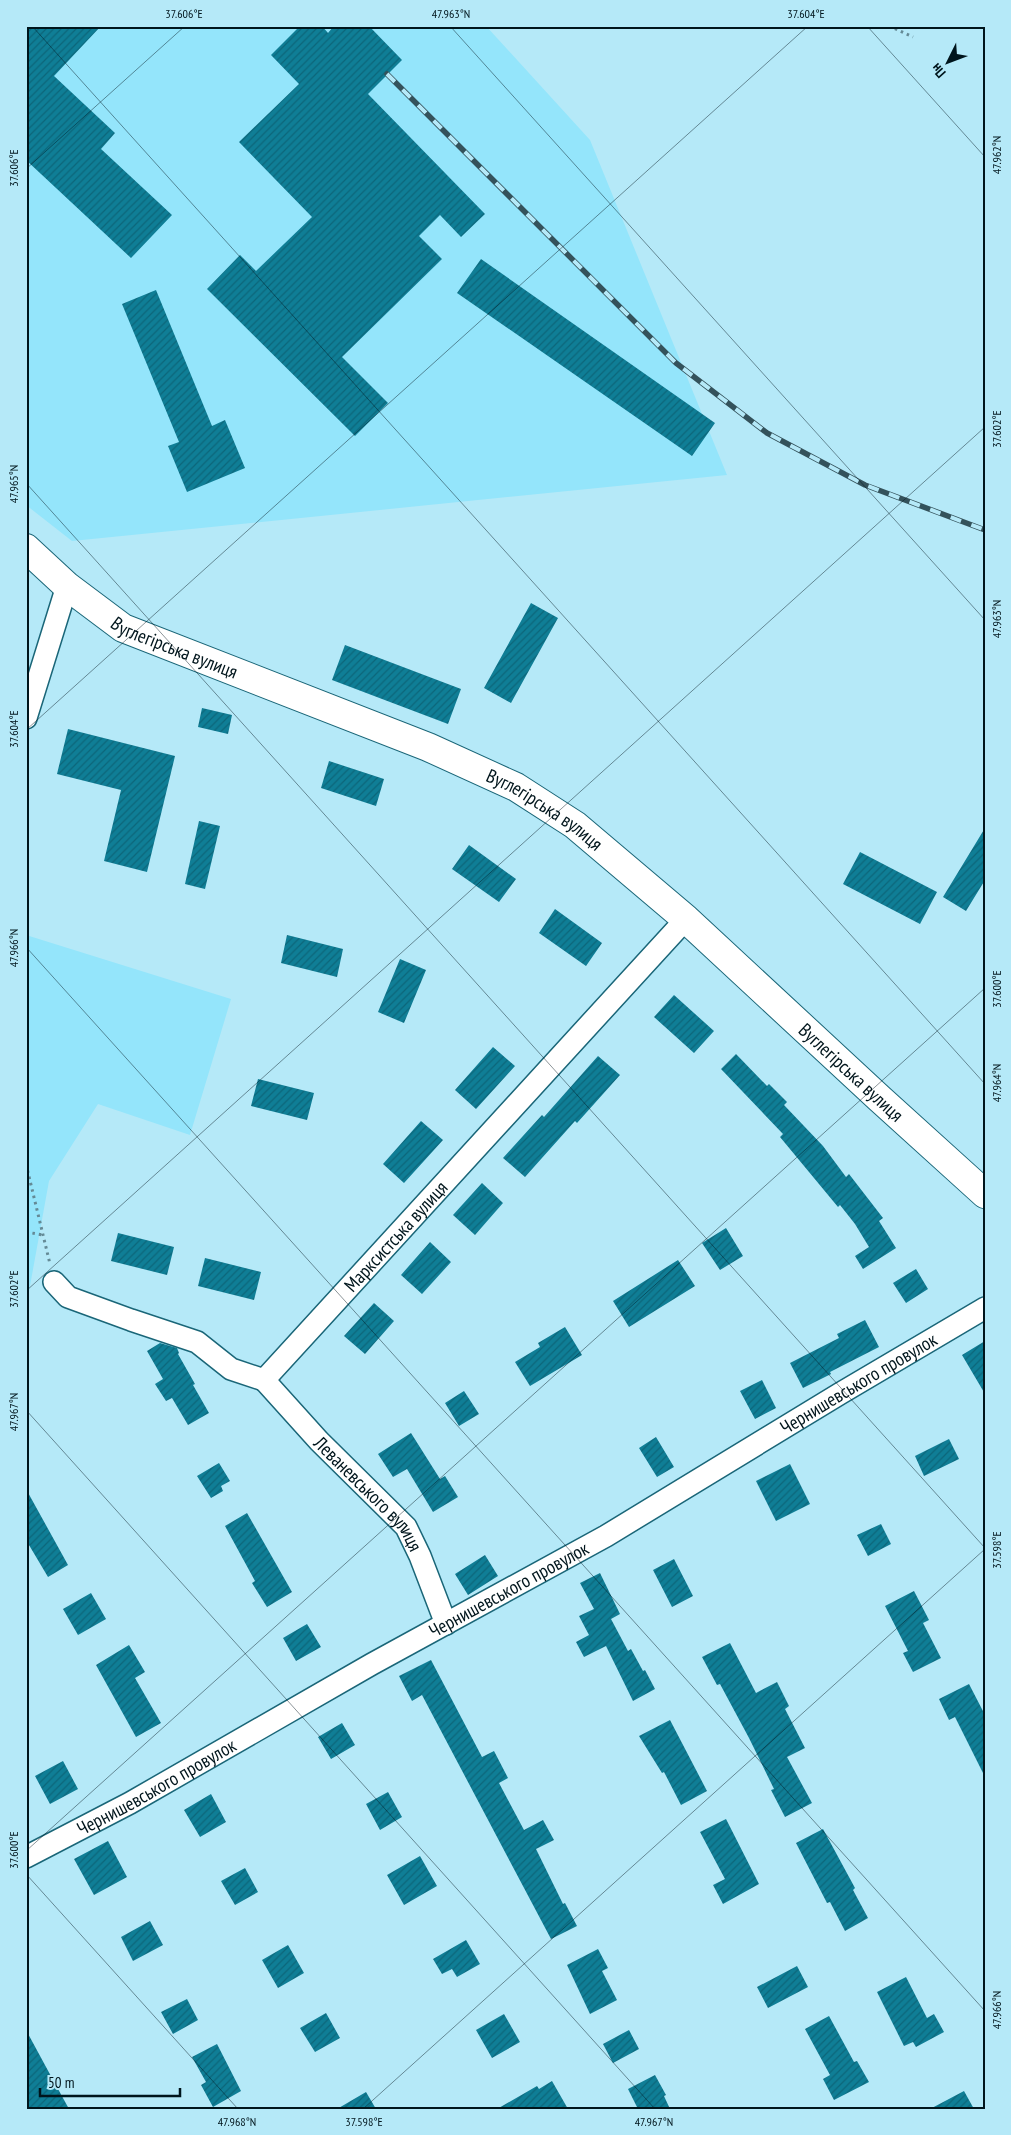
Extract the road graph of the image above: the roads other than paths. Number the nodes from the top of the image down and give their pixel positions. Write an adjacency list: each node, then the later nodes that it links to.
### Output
1 (26, 548): 2 (street, Вуглегірська вулиця)
2 (66, 586): 3 (street); 4 (street, Вуглегірська вулиця)
3 (26, 718)
4 (686, 919): 5 (street, Вуглегірська вулиця); 8 (street, Марксистська вулиця)
5 (985, 1194)
6 (54, 1282): 8 (street)
7 (985, 1308): 9 (street, Чернишевського провулок)
8 (264, 1380): 9 (street, Леваневського вулиця)
9 (446, 1624): 10 (street, Чернишевського провулок)
10 (26, 1857)

